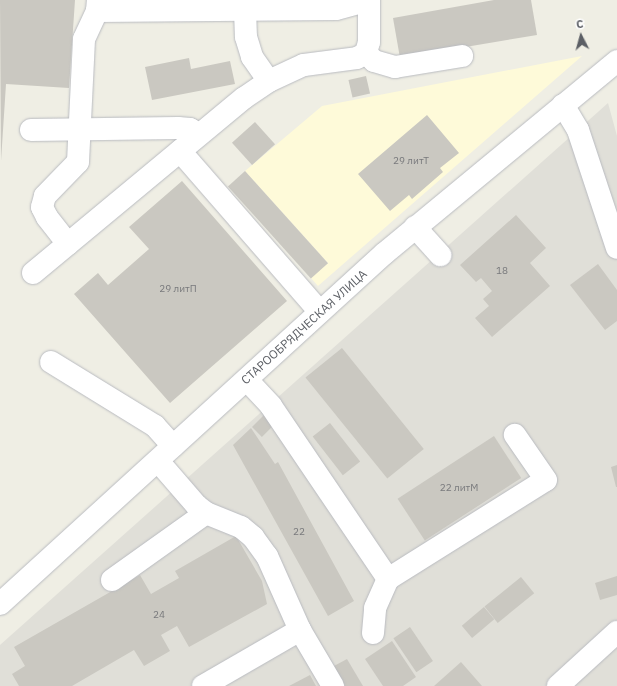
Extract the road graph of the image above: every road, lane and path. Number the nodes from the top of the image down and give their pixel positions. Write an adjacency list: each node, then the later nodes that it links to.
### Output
1 (369, 0): 3 (street); 4 (street)
2 (98, 6): 3 (street); 10 (street)
3 (245, 10): 7 (street)
4 (366, 53): 5 (street); 7 (street)
5 (462, 56)
6 (617, 61): 8 (street, СТАРООБРЯДЧЕСКАЯ УЛИЦА)
7 (269, 81): 11 (street)
8 (563, 105): 13 (street, СТАРООБРЯДЧЕСКАЯ УЛИЦА); 15 (street)
9 (31, 130): 10 (street)
10 (79, 130): 11 (street); 14 (street)
11 (199, 134): 12 (street)
12 (180, 151): 14 (street); 18 (street)
13 (415, 228): 16 (street); 18 (street, СТАРООБРЯДЧЕСКАЯ УЛИЦА)
14 (68, 244): 17 (street)
15 (617, 248)
16 (440, 255)
17 (33, 273)
18 (320, 312): 20 (street, СТАРООБРЯДЧЕСКАЯ УЛИЦА)
19 (51, 362): 22 (street)
20 (246, 380): 22 (street, СТАРООБРЯДЧЕСКАЯ УЛИЦА); 26 (street)
21 (515, 435): 26 (street)
22 (173, 446): 23 (street, СТАРООБРЯДЧЕСКАЯ УЛИЦА)
23 (158, 461): 24 (street); 27 (street, СТАРООБРЯДЧЕСКАЯ УЛИЦА)
24 (206, 513): 25 (street); 28 (street)
25 (112, 580)
26 (388, 580): 30 (street)
27 (0, 604)
28 (300, 630): 31 (street); 32 (street)
29 (617, 632): 33 (street)
30 (373, 633)
31 (203, 686)
32 (333, 686)
33 (558, 686)

